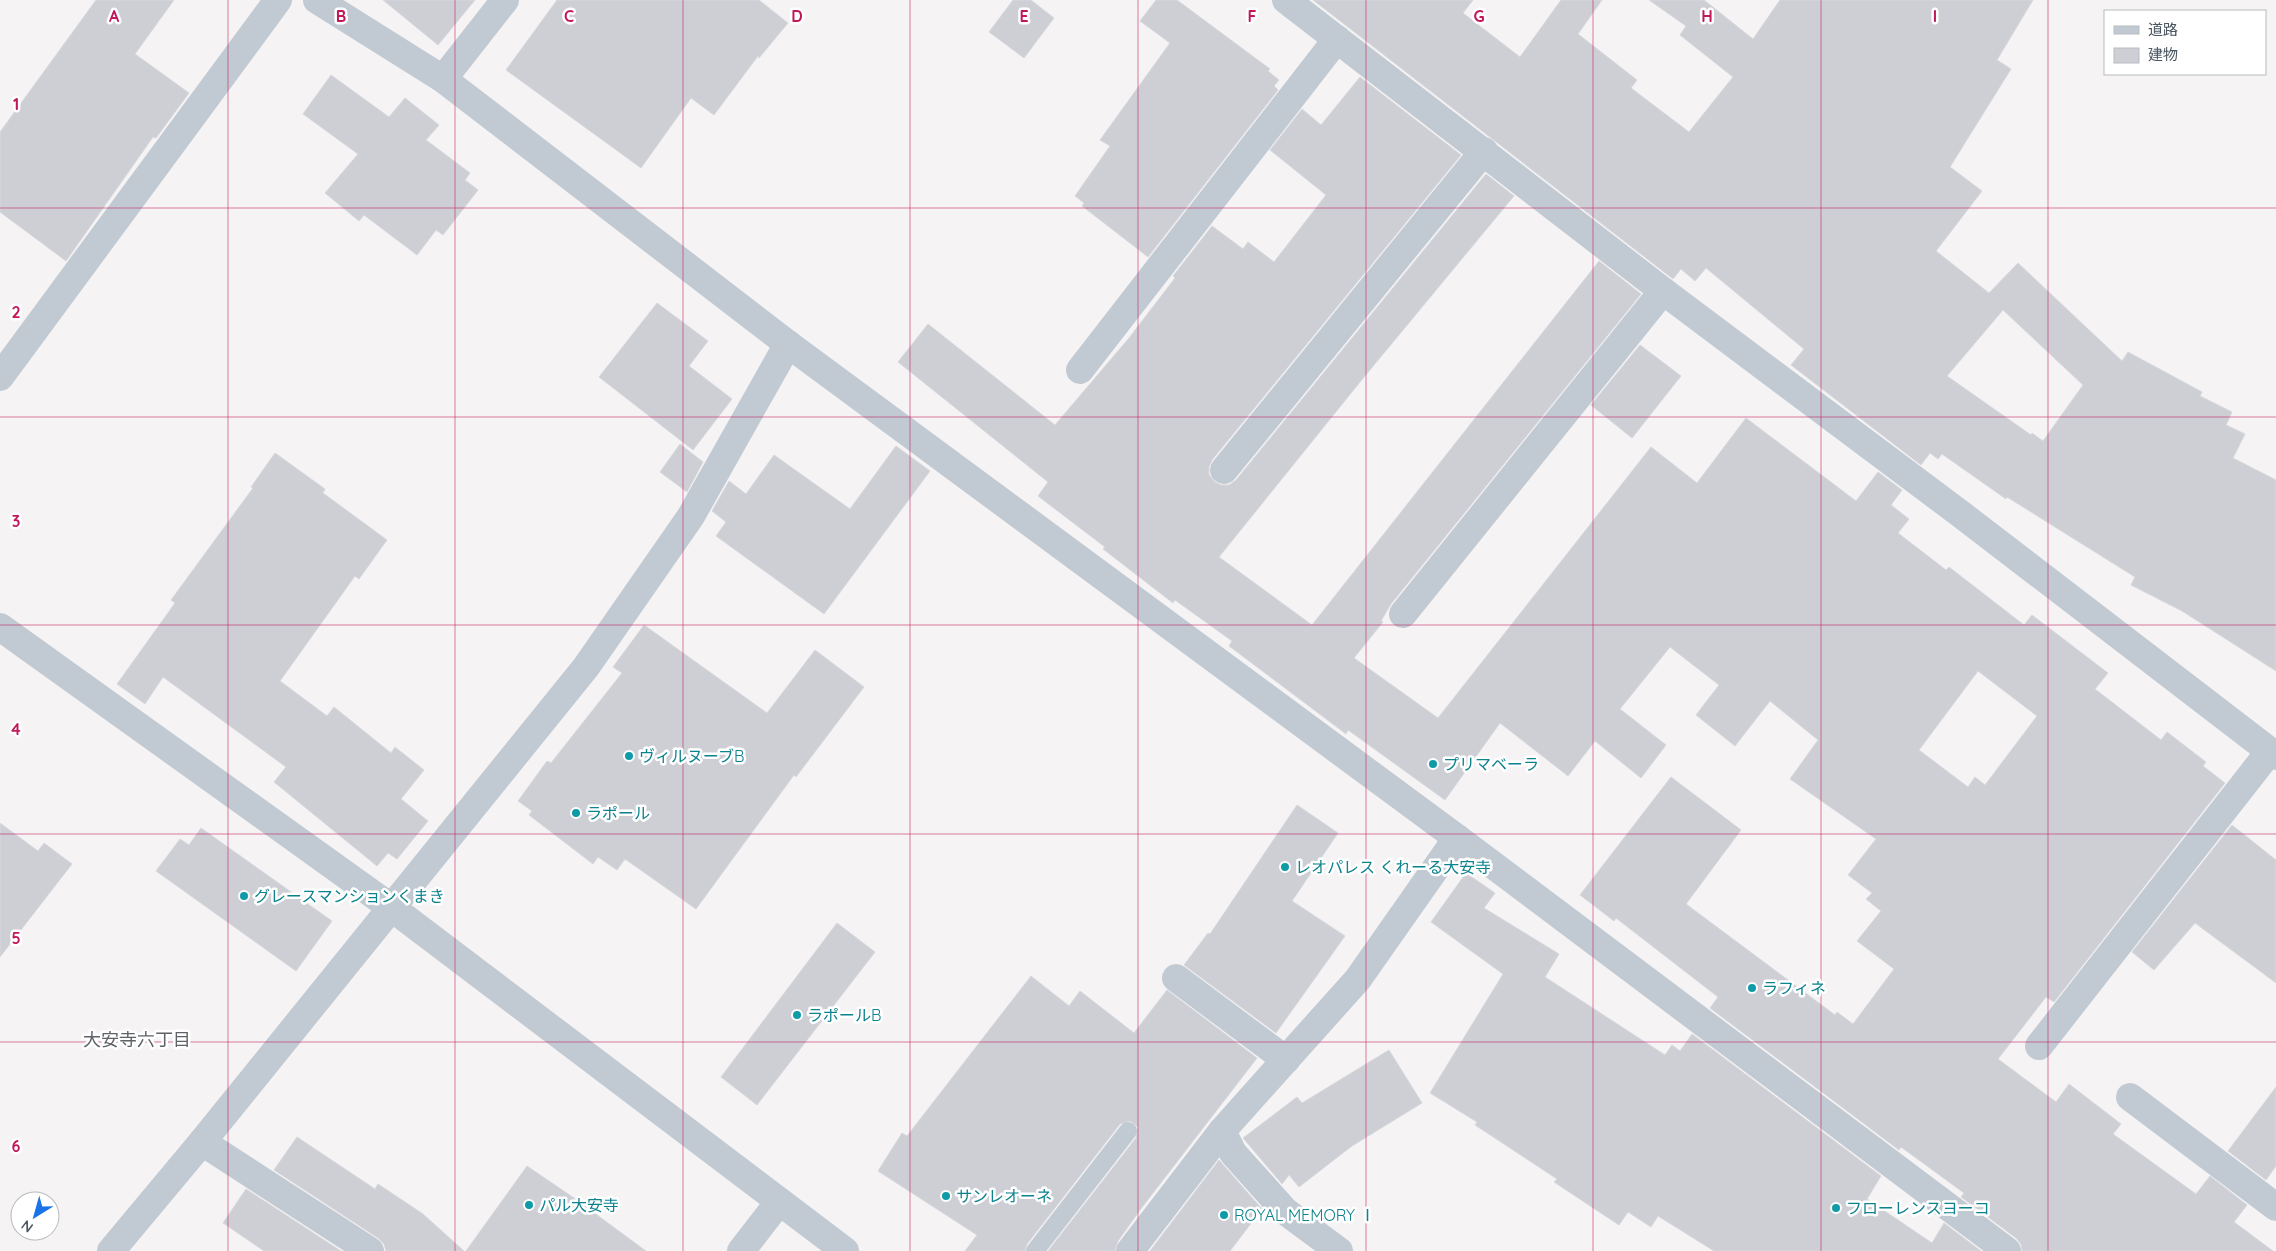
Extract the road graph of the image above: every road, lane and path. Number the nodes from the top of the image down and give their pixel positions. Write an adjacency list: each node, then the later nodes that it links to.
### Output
1 (278, 0): 11 (street)
2 (317, 0): 6 (street)
3 (505, 0): 6 (street)
4 (1286, 0): 5 (street)
5 (1337, 39): 7 (street); 10 (street)
6 (443, 78): 9 (street)
7 (1484, 151): 8 (street); 12 (street)
8 (1663, 291): 13 (street); 15 (street)
9 (788, 344): 16 (street); 17 (street)
10 (1080, 370)
11 (0, 377)
12 (1224, 470)
13 (1403, 614)
14 (0, 627): 17 (street)
15 (2273, 753): 19 (street)
16 (1457, 838): 20 (street); 27 (street)
17 (392, 908): 24 (street); 25 (street)
18 (1176, 978): 20 (street)
19 (2039, 1046)
20 (1286, 1060): 23 (street)
21 (2130, 1097): 26 (street)
22 (1128, 1131): 32 (lane)
23 (1222, 1131): 33 (street); 34 (street)
24 (202, 1142): 28 (street); 29 (street)
25 (779, 1202): 30 (street); 31 (street)
26 (2276, 1207)
27 (2004, 1250)
28 (111, 1251)
29 (370, 1251)
30 (740, 1251)
31 (845, 1251)
32 (1035, 1251)
33 (1130, 1251)
34 (1339, 1251)

